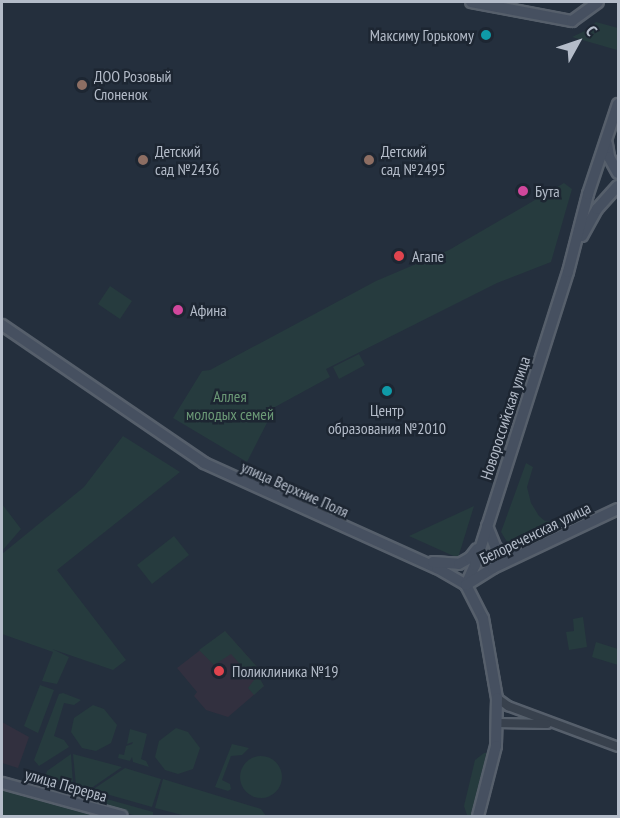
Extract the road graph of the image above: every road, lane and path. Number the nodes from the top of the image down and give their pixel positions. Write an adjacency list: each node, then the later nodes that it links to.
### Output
1 (471, 2): 2 (street)
2 (598, 2)
3 (618, 104): 4 (street, Новороссийская улица)
4 (607, 140): 5 (street); 7 (street, Новороссийская улица)
5 (618, 173)
6 (618, 186): 7 (street, Новороссийская улица)
7 (571, 260): 10 (street, Новороссийская улица)
8 (2, 325): 12 (street, улица Верхние Поля)
9 (618, 509): 11 (street, Белореченская улица)
10 (486, 531): 11 (street); 12 (street); 13 (street, Новороссийская улица)
11 (530, 550): 13 (street, Белореченская улица)
12 (412, 557): 13 (street, улица Верхние Поля)
13 (466, 585): 14 (street)
14 (497, 698): 15 (street); 16 (street)
15 (498, 723): 16 (street); 20 (street)
16 (561, 727): 17 (street)
17 (618, 747)
18 (2, 783): 19 (street, улица Перерва)
19 (122, 816)
20 (478, 816)

